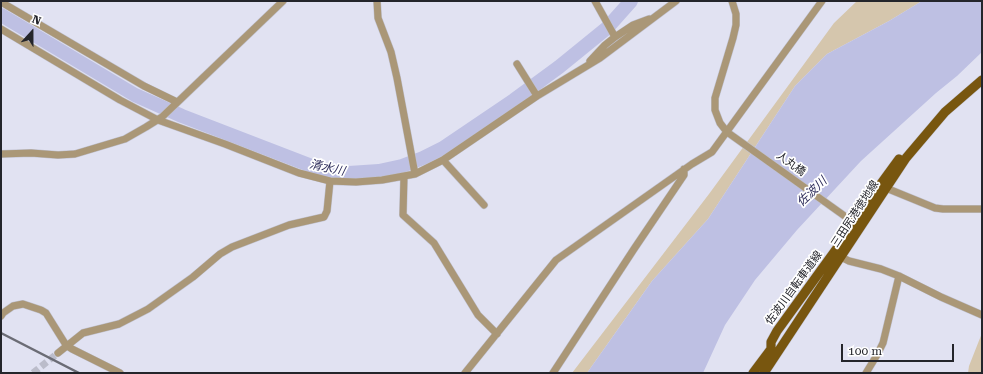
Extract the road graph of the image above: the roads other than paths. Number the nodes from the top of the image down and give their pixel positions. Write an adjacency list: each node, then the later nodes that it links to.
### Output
1 (283, 1): 15 (street)
2 (376, 1): 22 (street)
3 (595, 1): 10 (street)
4 (676, 1): 8 (street)
5 (732, 1): 17 (street)
6 (822, 1): 17 (street)
7 (1, 2): 15 (street)
8 (656, 16): 10 (street); 12 (street)
9 (1, 29): 16 (street)
10 (614, 37): 12 (street)
11 (517, 64): 14 (street)
12 (586, 66): 14 (street)
13 (982, 80): 19 (main road, 三田尻港徳地線)
14 (537, 96): 20 (street)
15 (176, 103): 16 (street)
16 (160, 118): 18 (street); 24 (street)
17 (727, 132): 21 (street); 28 (street, 人丸橋)
18 (1, 154)
19 (903, 159): 25 (main road, 三田尻港徳地線); 28 (main road, 佐波川自転車道線)
20 (443, 160): 22 (street); 26 (street)
21 (684, 169): 33 (street); 39 (street)
22 (415, 172): 23 (street)
23 (404, 176): 24 (street); 33 (street)
24 (330, 181): 34 (street)
25 (886, 188): 27 (street); 29 (main road, 三田尻港徳地線)
26 (484, 205)
27 (982, 209)
28 (850, 220): 35 (main road, 佐波川自転車道線)
29 (841, 257): 30 (street); 35 (main road, 三田尻港徳地線)
30 (899, 276): 32 (street); 42 (street)
31 (2, 313): 34 (street)
32 (982, 315)
33 (497, 334): 38 (street)
34 (66, 345): 36 (street); 37 (street)
35 (774, 351): 40 (main road, 佐波川自転車道線); 41 (main road, 三田尻港徳地線)
36 (58, 353)
37 (120, 373)
38 (465, 373)
39 (553, 373)
40 (753, 373)
41 (764, 373)
42 (866, 373)

